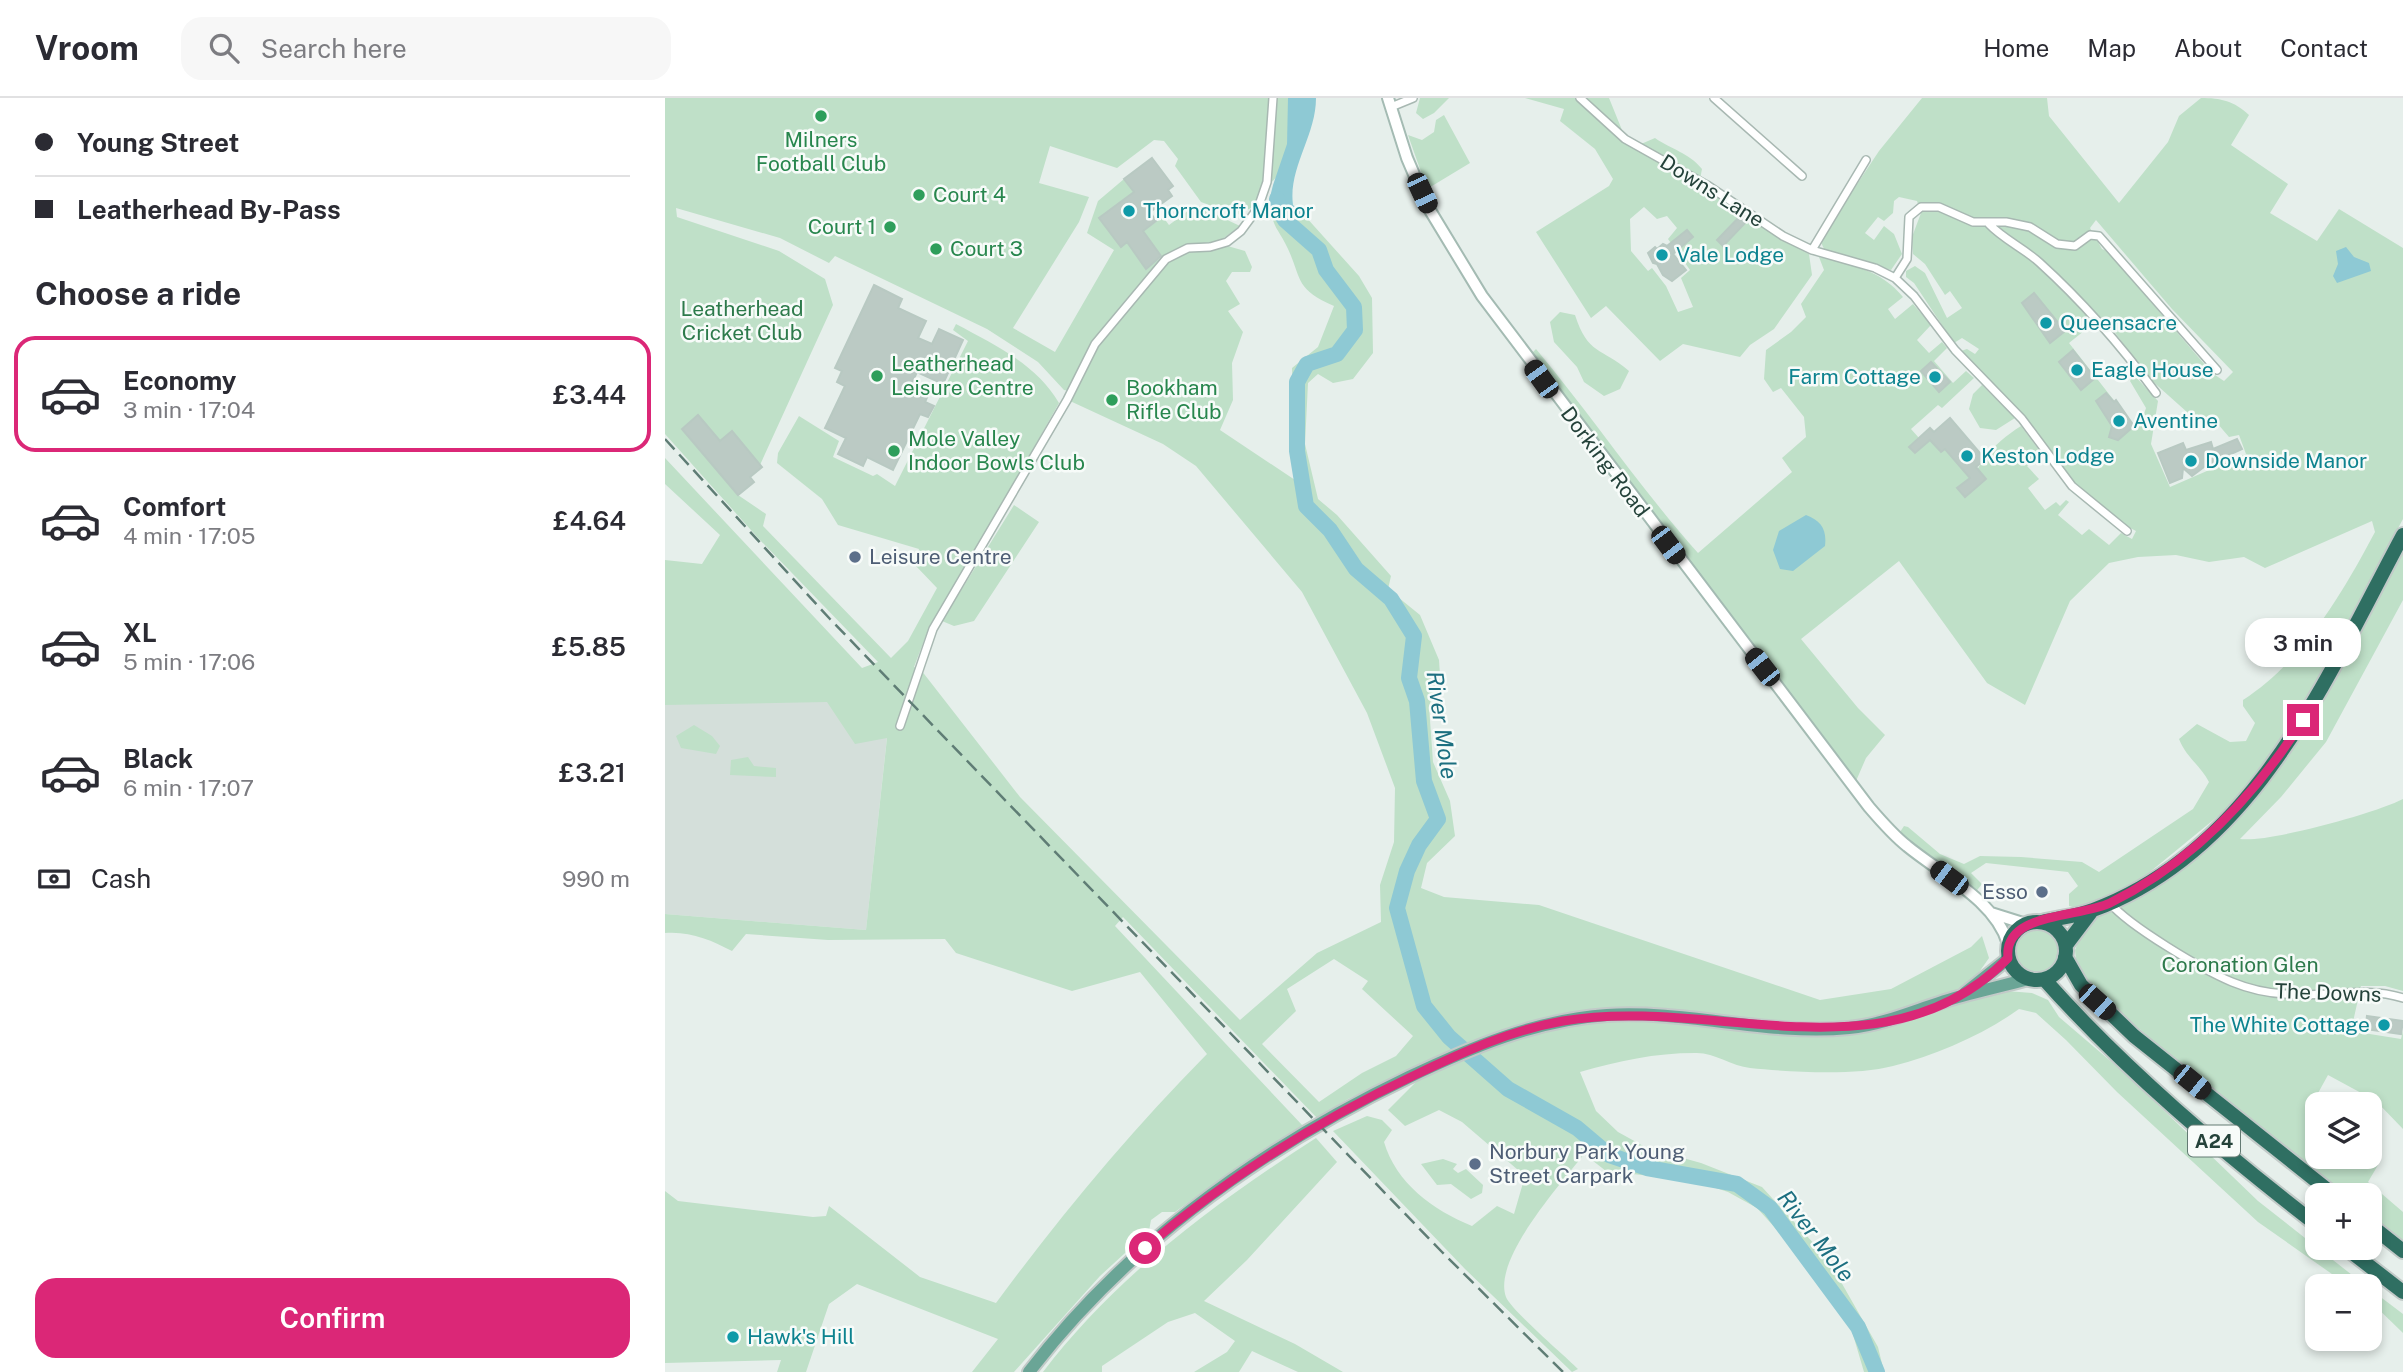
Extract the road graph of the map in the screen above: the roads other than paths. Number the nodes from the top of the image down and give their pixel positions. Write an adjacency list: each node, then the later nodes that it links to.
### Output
1 (1273, 98): 15 (street)
2 (1413, 98): 5 (street)
3 (1580, 98): 9 (street, Downs Lane)
4 (1714, 98): 7 (street)
5 (1389, 103): 18 (main road, Dorking Road)
6 (1866, 160): 9 (street)
7 (1802, 176)
8 (1989, 224): 10 (street); 11 (street); 12 (street)
9 (1812, 250): 10 (street, Downs Lane)
10 (1895, 278): 13 (street, Downs Lane)
11 (2217, 370)
12 (2156, 393)
13 (2127, 531)
14 (2403, 535): 16 (highway)
15 (900, 726)
16 (2110, 903): 17 (highway); 26 (street, The Downs)
17 (2091, 912): 19 (highway); 22 (highway)
18 (1991, 913): 20 (main road, Dorking Road); 21 (main road, Dorking Road)
19 (2042, 922): 20 (highway); 22 (highway)
20 (2026, 924): 21 (highway)
21 (2008, 951): 23 (highway); 25 (main road)
22 (2066, 951): 24 (highway); 27 (highway, A24)
23 (2028, 979): 24 (highway); 25 (main road)
24 (2044, 979): 28 (highway, A24)
25 (1962, 996): 33 (main road)
26 (2403, 998)
27 (2319, 1183)
28 (2305, 1216)
29 (2382, 1234): 30 (highway)
30 (2403, 1251)
31 (2362, 1260): 32 (highway)
32 (2403, 1292)
33 (1029, 1372)

